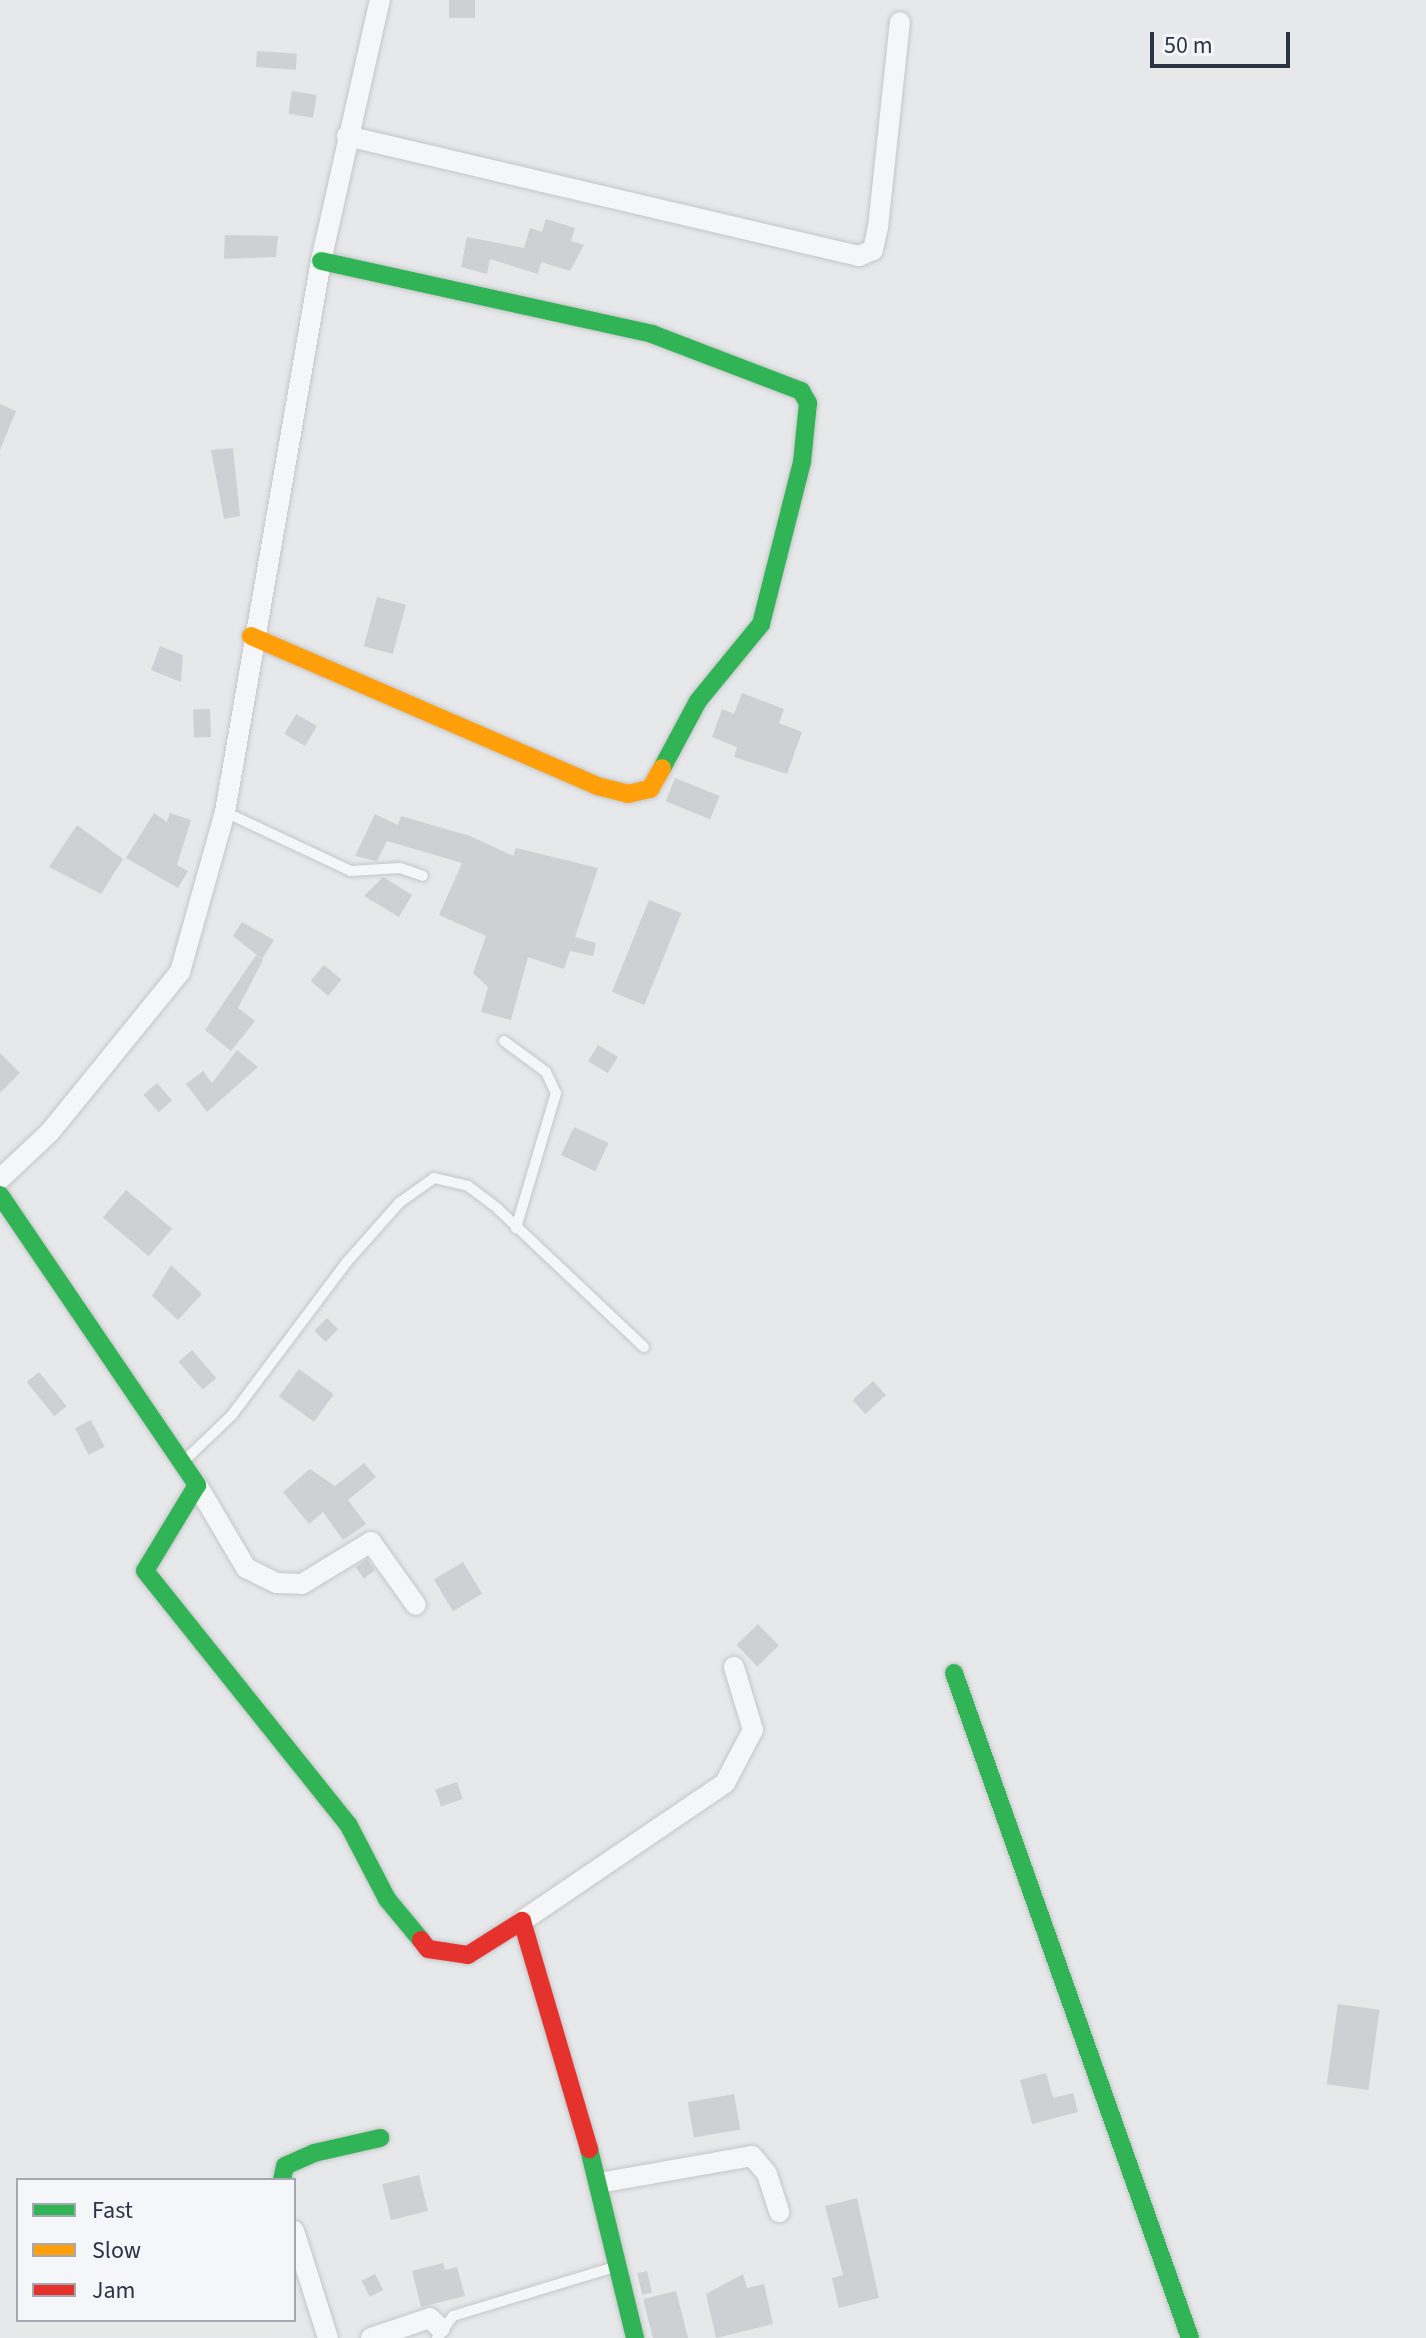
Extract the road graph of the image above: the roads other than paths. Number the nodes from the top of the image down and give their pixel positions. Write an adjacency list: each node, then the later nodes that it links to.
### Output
1 (380, 0): 3 (street)
2 (900, 22): 3 (street)
3 (347, 136): 4 (street)
4 (321, 261): 5 (street); 5 (street)
5 (251, 636): 6 (street)
6 (225, 812): 7 (lane); 9 (street)
7 (423, 876)
8 (504, 1041): 11 (lane)
9 (0, 1179)
10 (0, 1195): 13 (street)
11 (516, 1228): 12 (lane); 13 (lane)
12 (644, 1347)
13 (183, 1462): 14 (street)
14 (197, 1485): 15 (street); 18 (street)
15 (416, 1605)
16 (734, 1667): 18 (street)
17 (954, 1673): 29 (street)
18 (522, 1921): 21 (street)
19 (380, 2138): 20 (street)
20 (282, 2178)
21 (599, 2183): 22 (street); 24 (street)
22 (779, 2212)
23 (296, 2237): 26 (street)
24 (616, 2267): 25 (lane); 28 (street)
25 (439, 2333): 27 (street)
26 (328, 2338)
27 (371, 2338)
28 (635, 2338)
29 (1190, 2338)

